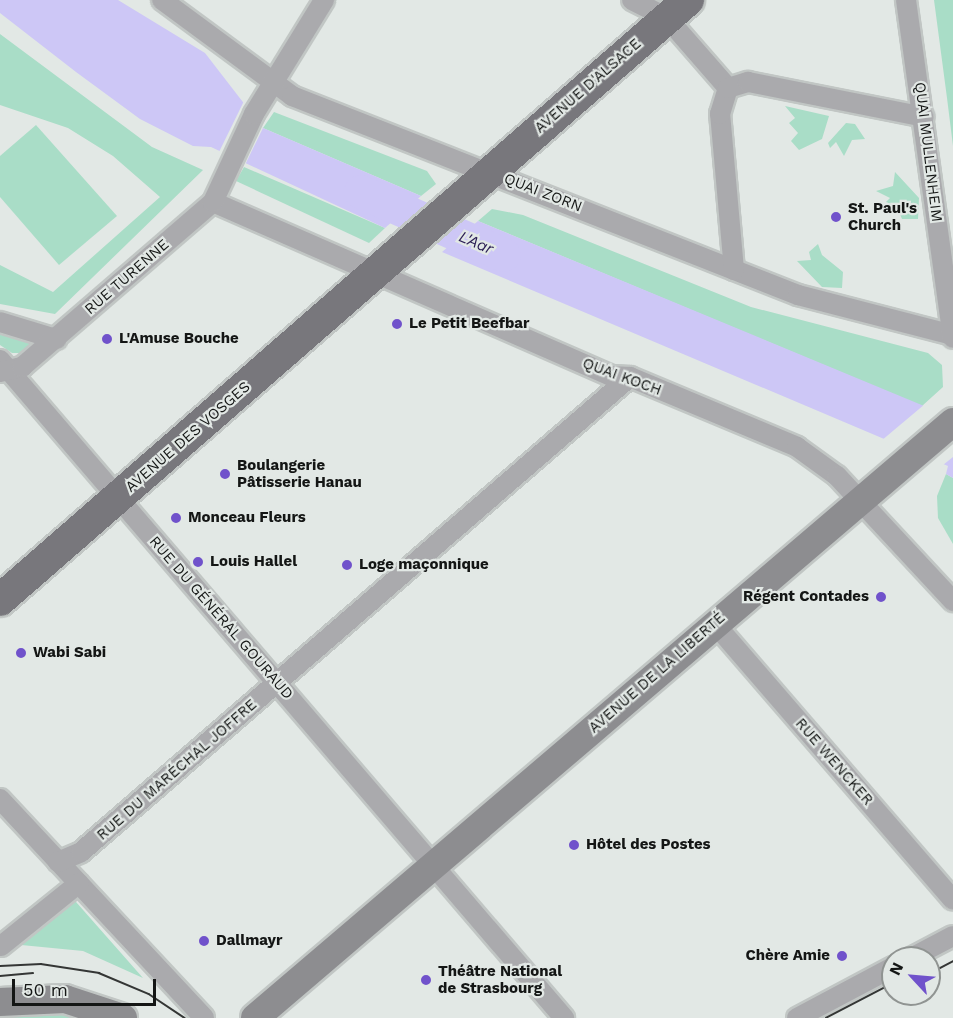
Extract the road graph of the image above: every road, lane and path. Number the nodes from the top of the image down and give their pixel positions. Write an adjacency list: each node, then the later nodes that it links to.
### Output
1 (162, 0): 6 (street, QUAI ZORN)
2 (324, 0): 6 (street, RUE TURENNE)
3 (632, 0): 5 (street)
4 (906, 0): 8 (street, QUAI MULLENHEIM)
5 (677, 9): 7 (street); 9 (main road, AVENUE D'ALSACE)
6 (272, 82): 9 (street, QUAI ZORN); 11 (street, RUE TURENNE)
7 (728, 88): 8 (street); 13 (street)
8 (924, 117): 15 (street, QUAI MULLENHEIM)
9 (489, 173): 10 (main road, AVENUE D'ALSACE); 13 (street, QUAI ZORN)
10 (462, 196): 12 (main road, AVENUE DES VOSGES)
11 (213, 202): 12 (street, QUAI KOCH); 16 (street, RUE TURENNE)
12 (387, 264): 18 (street, QUAI KOCH); 20 (main road, AVENUE DES VOSGES)
13 (734, 270): 15 (street, QUAI ZORN)
14 (0, 322): 16 (street)
15 (951, 336)
16 (56, 339): 17 (street, RUE TURENNE)
17 (3, 367): 20 (street, RUE DU GÉNÉRAL GOURAUD)
18 (630, 377): 21 (street, QUAI KOCH); 25 (street, RUE DU MARÉCHAL JOFFRE)
19 (953, 422): 21 (street, AVENUE DE LA LIBERTÉ)
20 (118, 498): 22 (main road, AVENUE DES VOSGES); 25 (street, RUE DU GÉNÉRAL GOURAUD)
21 (858, 501): 23 (street, QUAI KOCH); 24 (street, AVENUE DE LA LIBERTÉ)
22 (0, 600)
23 (953, 601)
24 (715, 624): 28 (street, AVENUE DE LA LIBERTÉ); 30 (street, RUE WENCKER)
25 (278, 683): 27 (street, RUE DU MARÉCHAL JOFFRE); 28 (street, RUE DU GÉNÉRAL GOURAUD)
26 (0, 799): 27 (street)
27 (51, 858): 29 (street)
28 (433, 865): 38 (street, AVENUE DE LA LIBERTÉ); 39 (street, RUE DU GÉNÉRAL GOURAUD)
29 (79, 882): 32 (street); 37 (street)
30 (953, 900)
31 (953, 936): 33 (street)
32 (1, 946)
33 (934, 946)
34 (881, 973): 40 (street)
35 (0, 1002): 36 (street)
36 (123, 1018)
37 (204, 1018)
38 (255, 1018)
39 (564, 1018)
40 (797, 1018)

